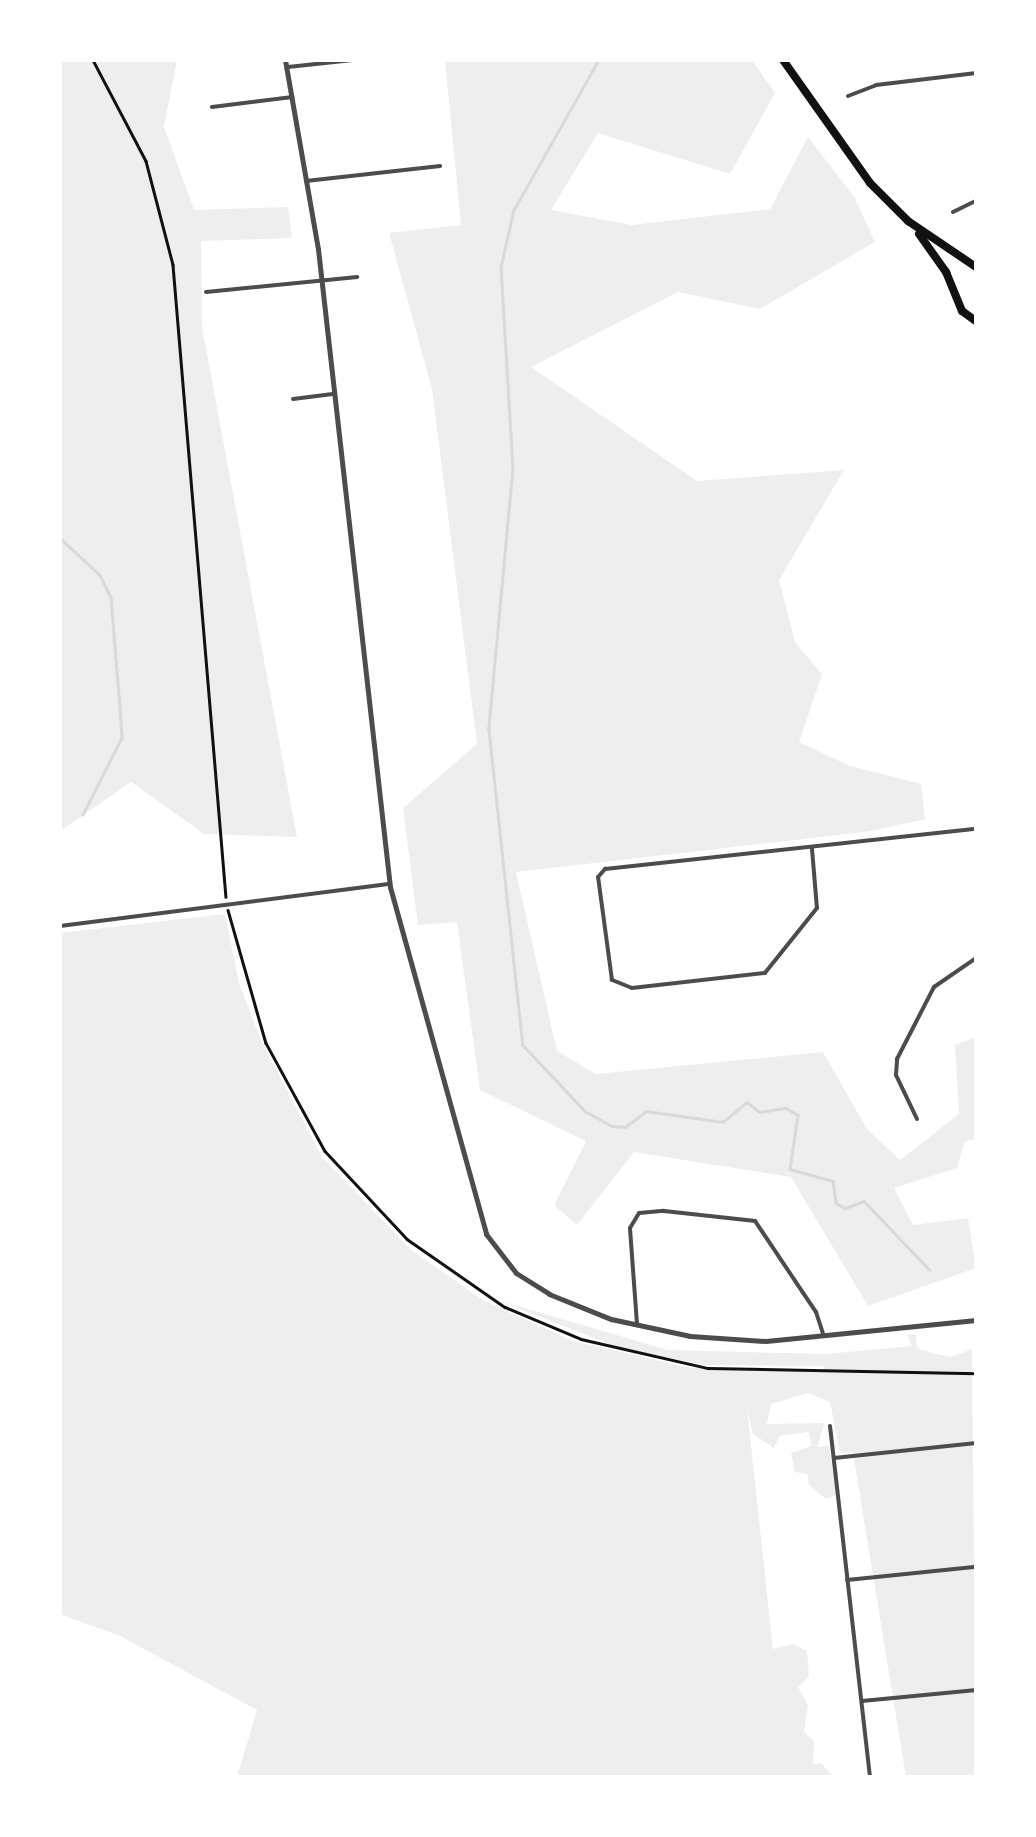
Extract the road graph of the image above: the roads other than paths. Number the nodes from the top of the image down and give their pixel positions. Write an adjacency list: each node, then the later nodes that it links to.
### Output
1 (353, 60): 3 (street)
2 (782, 60): 12 (highway)
3 (286, 64): 6 (street)
4 (976, 74): 5 (street)
5 (848, 96)
6 (292, 97): 7 (street); 9 (street)
7 (212, 107)
8 (440, 166): 9 (street)
9 (306, 180): 15 (street)
10 (976, 201): 11 (street)
11 (952, 212)
12 (906, 220): 13 (highway); 17 (highway)
13 (976, 267)
14 (357, 277): 15 (street)
15 (322, 279): 16 (street); 18 (street)
16 (206, 292)
17 (976, 321)
18 (334, 394): 19 (street); 22 (street)
19 (293, 398)
20 (976, 829): 21 (street)
21 (812, 849): 21 (street)
22 (390, 884): 23 (street); 27 (street)
23 (60, 926)
24 (976, 958): 25 (street)
25 (917, 1119)
26 (976, 1320): 28 (street)
27 (638, 1326): 28 (street); 28 (street)
28 (823, 1334)
29 (830, 1426): 31 (street)
30 (976, 1442): 31 (street)
31 (834, 1458): 33 (street)
32 (976, 1567): 33 (street)
33 (847, 1580): 35 (street)
34 (976, 1690): 35 (street)
35 (862, 1701): 36 (street)
36 (870, 1777)

